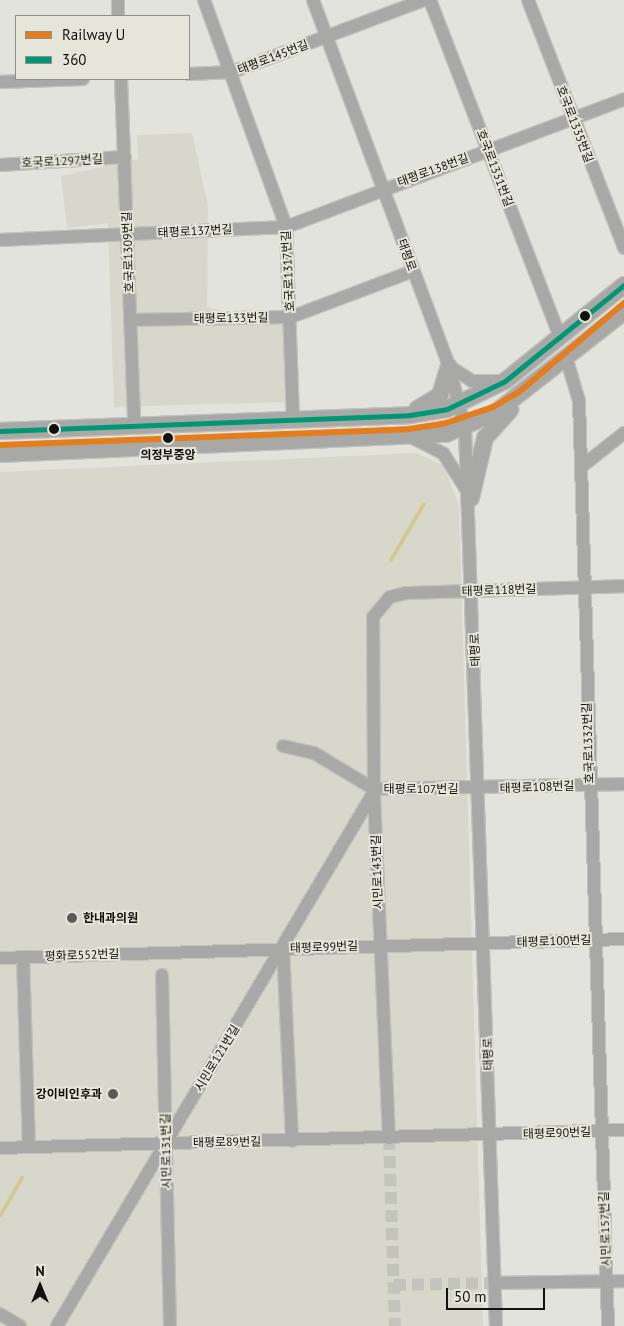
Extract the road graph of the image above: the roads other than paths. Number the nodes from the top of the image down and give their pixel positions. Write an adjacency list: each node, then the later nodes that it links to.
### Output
1 (118, 0): 7 (street)
2 (204, 0): 9 (street, 호국로1317번길)
3 (313, 0): 8 (street, 태평로)
4 (424, 0): 8 (street, 태평로145번길)
5 (430, 0): 16 (street, 호국로1331번길)
6 (528, 0): 15 (street, 호국로1335번길)
7 (118, 15)
8 (326, 36): 9 (street, 태평로145번길); 19 (street, 태평로)
9 (232, 72): 10 (street, 태평로145번길); 20 (street, 호국로1317번길)
10 (190, 74)
11 (55, 80): 13 (street)
12 (121, 80): 17 (street, 호국로1309번길)
13 (0, 82)
14 (624, 99): 15 (street, 태평로138번길)
15 (572, 118): 16 (street, 태평로138번길); 23 (street, 호국로1335번길)
16 (488, 150): 19 (street, 태평로138번길); 29 (street, 호국로1331번길)
17 (124, 157): 18 (street, 호국로1297번길); 21 (street, 호국로1309번길)
18 (0, 165)
19 (383, 189): 20 (street, 태평로137번길); 24 (street, 태평로)
20 (286, 227): 21 (street, 태평로137번길); 27 (street, 호국로1317번길)
21 (127, 234): 22 (street, 태평로137번길); 28 (street, 호국로1309번길)
22 (0, 240)
23 (624, 248)
24 (413, 271): 27 (street, 태평로133번길); 31 (street, 태평로)
25 (624, 285): 29 (street)
26 (624, 312): 30 (street)
27 (291, 317): 28 (street, 태평로133번길); 36 (street, 호국로1317번길)
28 (130, 320): 37 (street, 호국로1309번길)
29 (560, 337): 32 (street)
30 (566, 357): 33 (street); 43 (street, 호국로1332번길)
31 (449, 366): 32 (street); 34 (street, 태평로); 35 (street)
32 (505, 381): 34 (street)
33 (517, 396): 38 (street); 44 (street)
34 (460, 404): 35 (street); 38 (street, 태평로)
35 (410, 415): 36 (street)
36 (293, 420): 37 (street)
37 (134, 425): 39 (street)
38 (465, 428): 41 (street); 44 (street, 태평로)
39 (0, 432)
40 (624, 433): 43 (street)
41 (411, 437): 42 (street); 44 (street)
42 (0, 454)
43 (581, 467): 46 (street, 호국로1332번길)
44 (471, 498): 47 (street, 태평로)
45 (624, 586): 46 (street, 태평로118번길)
46 (583, 587): 47 (street, 태평로118번길); 51 (street, 호국로1332번길)
47 (474, 591): 48 (street, 태평로118번길); 53 (street, 태평로)
48 (378, 607): 52 (street, 시민로143번길)
49 (283, 746): 52 (street, 태평로107번길)
50 (624, 784): 51 (street, 태평로108번길)
51 (590, 785): 53 (street, 태평로108번길); 55 (street, 호국로1332번길)
52 (374, 789): 53 (street, 태평로107번길); 57 (street, 시민로143번길); 58 (street, 시민로121번길)
53 (480, 789): 56 (street, 태평로)
54 (624, 939): 55 (street, 태평로100번길)
55 (595, 940): 56 (street, 태평로100번길); 64 (street, 호국로1332번길)
56 (484, 943): 57 (street, 태평로99번길); 65 (street, 태평로)
57 (379, 946): 58 (street, 태평로99번길); 66 (street, 시민로143번길)
58 (283, 948): 59 (street, 태평로99번길); 67 (street); 68 (street, 시민로121번길)
59 (163, 952): 61 (street, 평화로552번길)
60 (0, 958): 61 (street, 평화로552번길)
61 (23, 958): 69 (street)
62 (162, 975): 68 (street, 시민로131번길)
63 (624, 1130): 64 (street, 태평로90번길)
64 (601, 1131): 65 (street, 태평로90번길); 72 (street, 시민로157번길)
65 (490, 1136): 66 (street, 태평로89번길); 73 (street, 태평로)
66 (389, 1138): 67 (street, 태평로89번길)
67 (292, 1141): 68 (street, 태평로89번길)
68 (166, 1144): 69 (street, 태평로89번길); 76 (street, 시민로121번길); 77 (street, 시민로131번길)
69 (29, 1147): 70 (street, 태평로89번길)
70 (0, 1148)
71 (624, 1281): 72 (street)
72 (608, 1282): 73 (street); 79 (street, 시민로157번길)
73 (495, 1283): 78 (street, 태평로)
74 (0, 1314): 75 (street)
75 (20, 1326)
76 (57, 1326)
77 (170, 1326)
78 (496, 1326)
79 (608, 1326)

